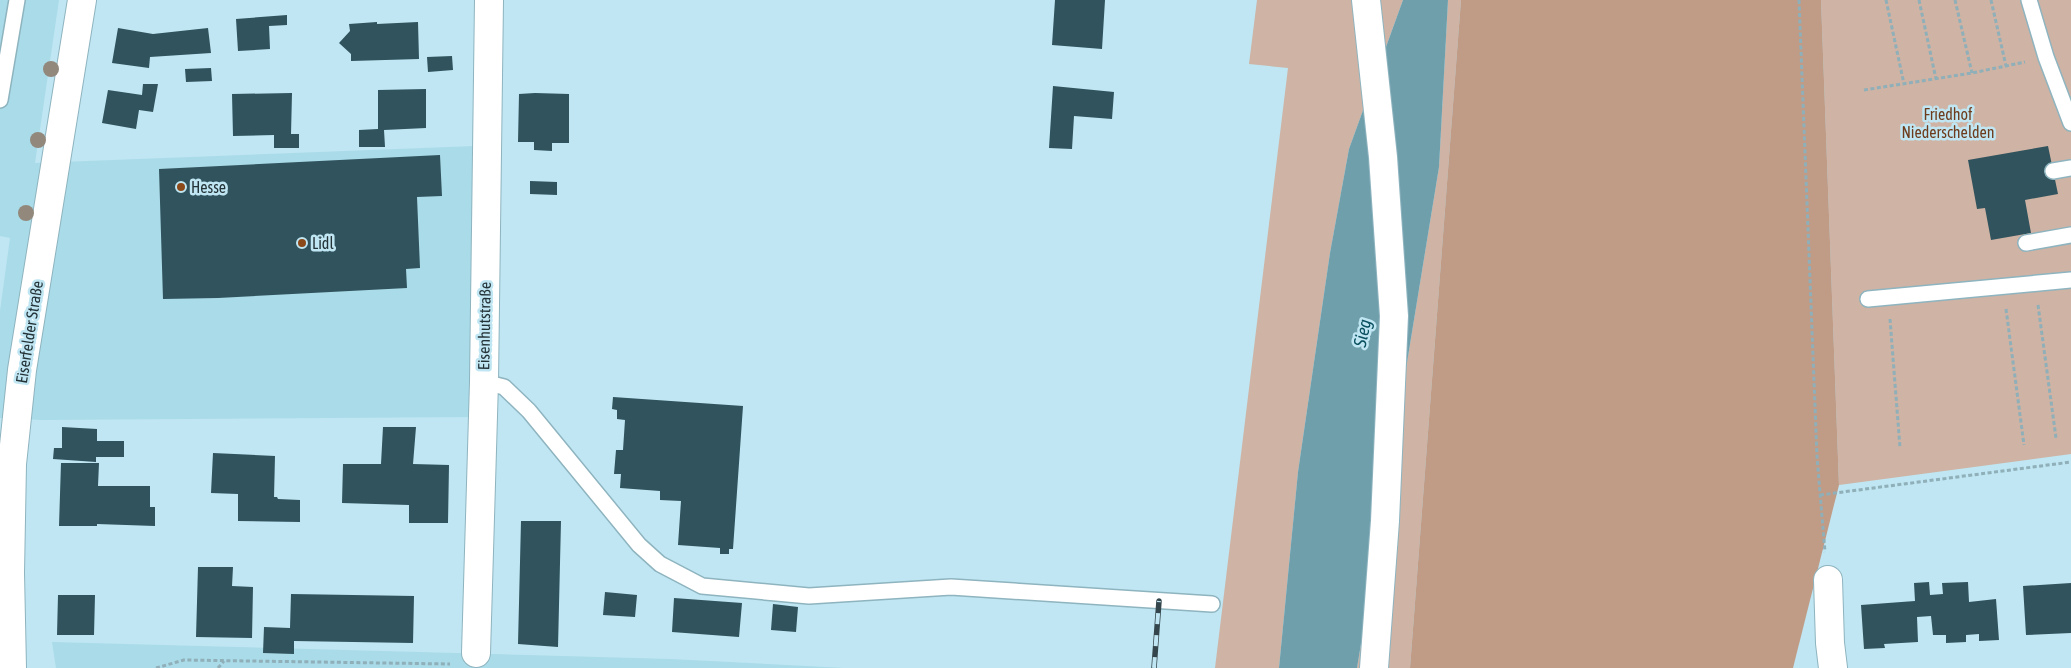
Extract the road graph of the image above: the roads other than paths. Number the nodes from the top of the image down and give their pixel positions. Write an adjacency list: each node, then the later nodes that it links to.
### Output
1 (18, 0): 6 (lane)
2 (82, 0): 18 (main road, Eiserfelder Straße)
3 (489, 0): 14 (main road, Eisenhutstraße)
4 (1366, 0): 19 (main road)
5 (2029, 0): 7 (lane)
6 (0, 100)
7 (2071, 123)
8 (2071, 168): 9 (lane)
9 (2053, 171)
10 (2071, 235): 11 (lane)
11 (2026, 243)
12 (2071, 280): 13 (lane)
13 (1868, 299)
14 (484, 382): 16 (lane); 17 (main road, Eisenhutstraße)
15 (1828, 580): 20 (main road)
16 (1212, 604)
17 (476, 654)
18 (12, 668)
19 (1374, 668)
20 (1833, 668)

